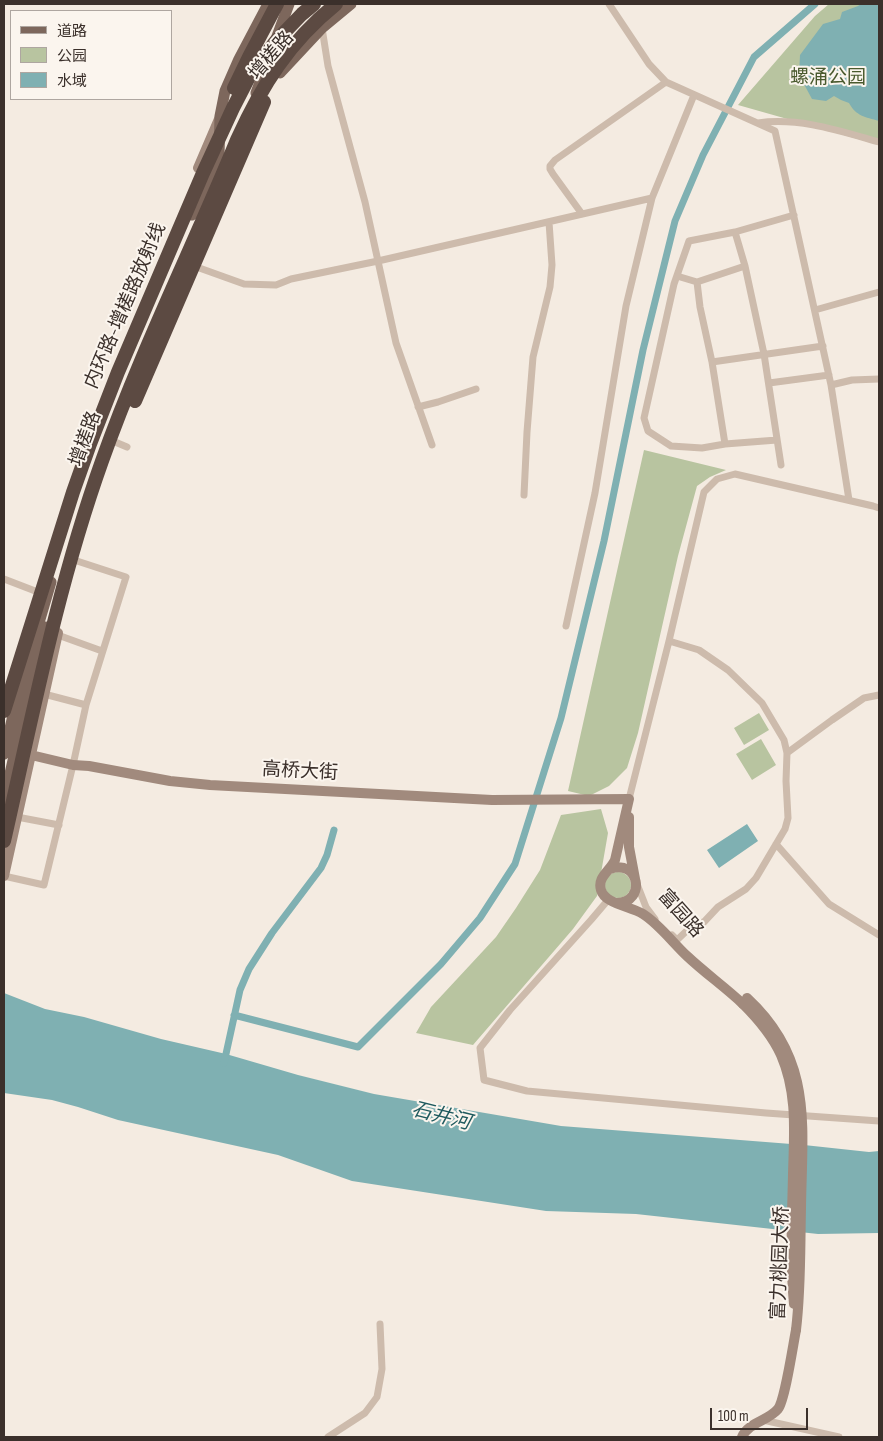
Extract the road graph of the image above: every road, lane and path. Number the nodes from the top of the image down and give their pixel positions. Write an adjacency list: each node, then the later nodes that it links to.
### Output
1 (268, 4): 9 (main road)
2 (278, 4): 9 (main road, 增槎路); 20 (highway, bridge)
3 (289, 4): 12 (main road)
4 (299, 4): 51 (highway, bridge)
5 (303, 4): 8 (main road)
6 (314, 4): 20 (highway, 增槎路, bridge)
7 (609, 4): 11 (street)
8 (344, 5): 10 (main road, 增槎路); 51 (highway, 增槎路, bridge)
9 (261, 17): 14 (main road, 增槎路)
10 (322, 28): 15 (main road, 增槎路); 26 (street)
11 (666, 82): 13 (street); 22 (street)
12 (256, 94): 15 (main road); 19 (street)
13 (694, 95): 16 (street); 21 (street)
14 (220, 116): 19 (main road, 增槎路); 35 (street)
15 (249, 116): 17 (main road, 增槎路)
16 (758, 123): 18 (street); 23 (street)
17 (239, 138): 27 (street); 31 (main road, 增槎路)
18 (879, 142)
19 (219, 156): 34 (main road, 增槎路)
20 (203, 173): 72 (highway, 内环路-增槎路放射线, bridge)
21 (652, 198): 22 (street); 63 (street)
22 (582, 214): 24 (street)
23 (794, 215): 25 (street); 33 (street)
24 (549, 222): 26 (street); 53 (street)
25 (735, 232): 28 (street); 29 (street)
26 (378, 261): 27 (street); 44 (street)
27 (190, 265): 31 (street)
28 (745, 266): 30 (street); 37 (street)
29 (677, 276): 30 (street); 47 (street)
30 (697, 282): 38 (street)
31 (176, 284): 45 (main road, 增槎路)
32 (879, 292): 33 (street)
33 (815, 310): 36 (street)
34 (149, 312): 35 (street); 51 (main road, 增槎路)
35 (129, 333): 52 (street)
36 (823, 346): 37 (street); 39 (street)
37 (764, 354): 38 (street); 41 (street)
38 (712, 362): 47 (street)
39 (829, 375): 41 (street); 42 (street)
40 (879, 378): 42 (street)
41 (769, 383): 46 (street)
42 (831, 385): 54 (street)
43 (476, 389): 44 (street)
44 (418, 407): 48 (street)
45 (110, 440): 49 (street); 58 (street); 59 (main road, 增槎路)
46 (777, 440): 47 (street); 50 (street)
47 (725, 444)
48 (432, 445)
49 (126, 447)
50 (781, 465)
51 (91, 475): 52 (street); 57 (main road, 增槎路); 81 (highway, bridge)
52 (72, 481): 56 (street)
53 (524, 494)
54 (849, 500): 55 (street); 65 (street)
55 (879, 508)
56 (56, 530): 57 (street); 62 (street)
57 (60, 553): 62 (main road, 增槎路)
58 (76, 561): 61 (street); 66 (street)
59 (62, 571): 61 (street); 64 (main road, 增槎路)
60 (4, 580): 62 (street)
61 (69, 589): 64 (street)
62 (43, 593): 67 (street); 72 (main road, 增槎路)
63 (566, 626)
64 (50, 636): 66 (street); 68 (street); 75 (main road, 增槎路)
65 (669, 641): 73 (street); 77 (street)
66 (102, 651): 71 (street)
67 (9, 680): 70 (street); 72 (street)
68 (44, 694): 71 (street); 74 (street)
69 (879, 695): 73 (street)
70 (4, 696)
71 (86, 705): 76 (street)
72 (9, 711): 75 (main road, 增槎路)
73 (787, 753): 82 (street)
74 (31, 755): 76 (street, 高桥大街); 79 (street)
75 (8, 758): 78 (main road)
76 (73, 765): 77 (street, 高桥大街); 80 (street)
77 (629, 799): 84 (street); 86 (street, 富园路)
78 (4, 800)
79 (17, 817): 80 (street); 83 (street)
80 (59, 825): 85 (street)
81 (4, 841)
82 (776, 844): 88 (street); 89 (street)
83 (6, 860): 85 (street)
84 (610, 869): 86 (street); 87 (street)
85 (4, 876)
86 (635, 879): 87 (street); 89 (street, 富园路)
87 (612, 901): 90 (street, 富园路); 91 (street)
88 (879, 935)
89 (677, 940): 90 (street, 富园路)
90 (745, 1001): 93 (street, 富力桃园大桥, bridge)
91 (879, 1121)
92 (380, 1324): 94 (street)
93 (763, 1420): 95 (street, 富力桃园大桥); 96 (street)
94 (328, 1437)
95 (742, 1437)
96 (839, 1437)

